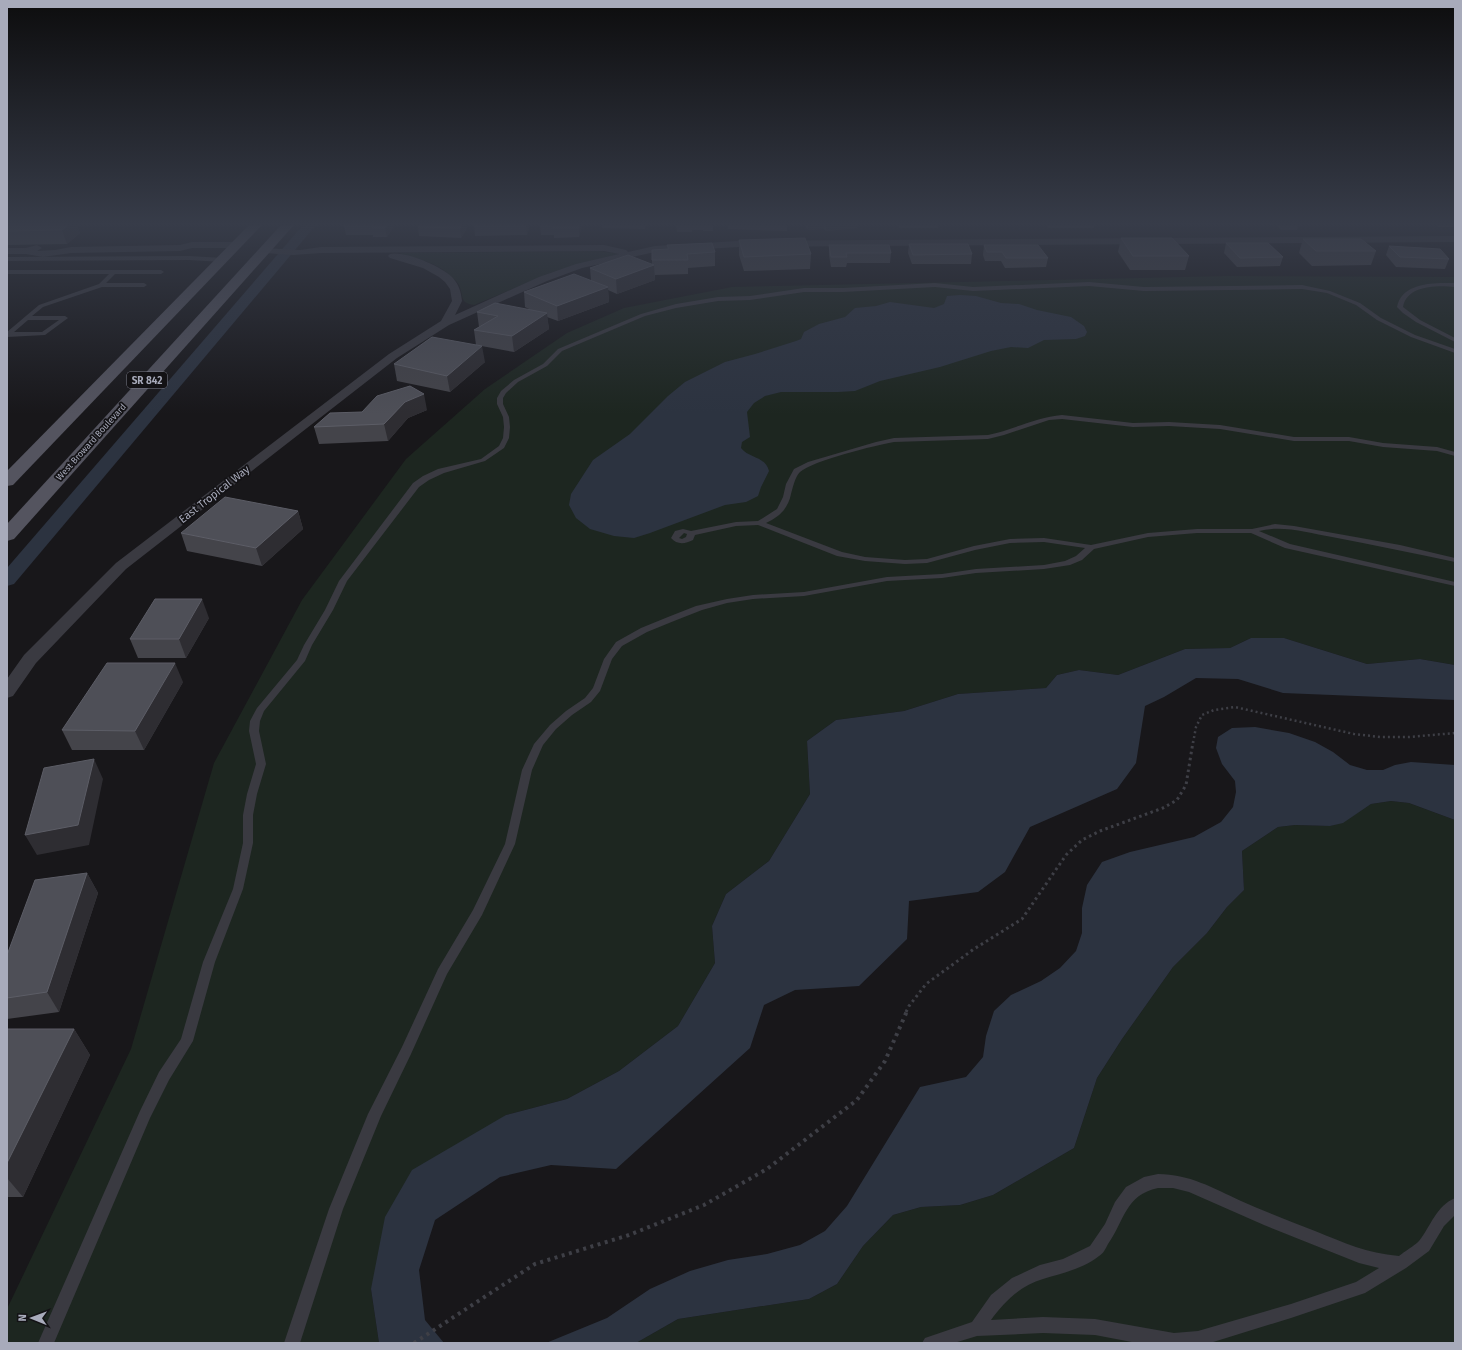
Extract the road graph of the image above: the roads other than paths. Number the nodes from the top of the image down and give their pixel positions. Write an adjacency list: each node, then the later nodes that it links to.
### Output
1 (93, 288): 13 (lane)
2 (195, 288): 19 (main road, SR 842)
3 (237, 288): 23 (main road, West Broward Boulevard / SR 842)
4 (454, 288): 14 (street, East Tropical Way)
5 (523, 288): 14 (street, East Tropical Way)
6 (880, 288): 31 (lane)
7 (964, 288): 8 (lane)
8 (997, 288)
9 (1133, 288): 10 (lane)
10 (1214, 288)
11 (1309, 288): 17 (lane)
12 (1417, 288): 16 (lane)
13 (26, 318): 15 (lane); 15 (lane)
14 (445, 323): 27 (street, East Tropical Way)
15 (8, 334)
16 (1455, 340)
17 (1455, 351)
18 (1455, 454): 20 (lane)
19 (7, 481)
20 (759, 523): 22 (lane); 24 (lane)
21 (1252, 531): 24 (lane); 25 (lane); 26 (lane)
22 (691, 533)
23 (7, 535)
24 (1091, 547): 32 (lane)
25 (1455, 560)
26 (1455, 584)
27 (7, 692)
28 (1455, 1205): 29 (lane)
29 (1401, 1263): 30 (lane); 30 (lane)
30 (977, 1328): 33 (lane)
31 (46, 1343)
32 (292, 1343)
33 (930, 1343)

